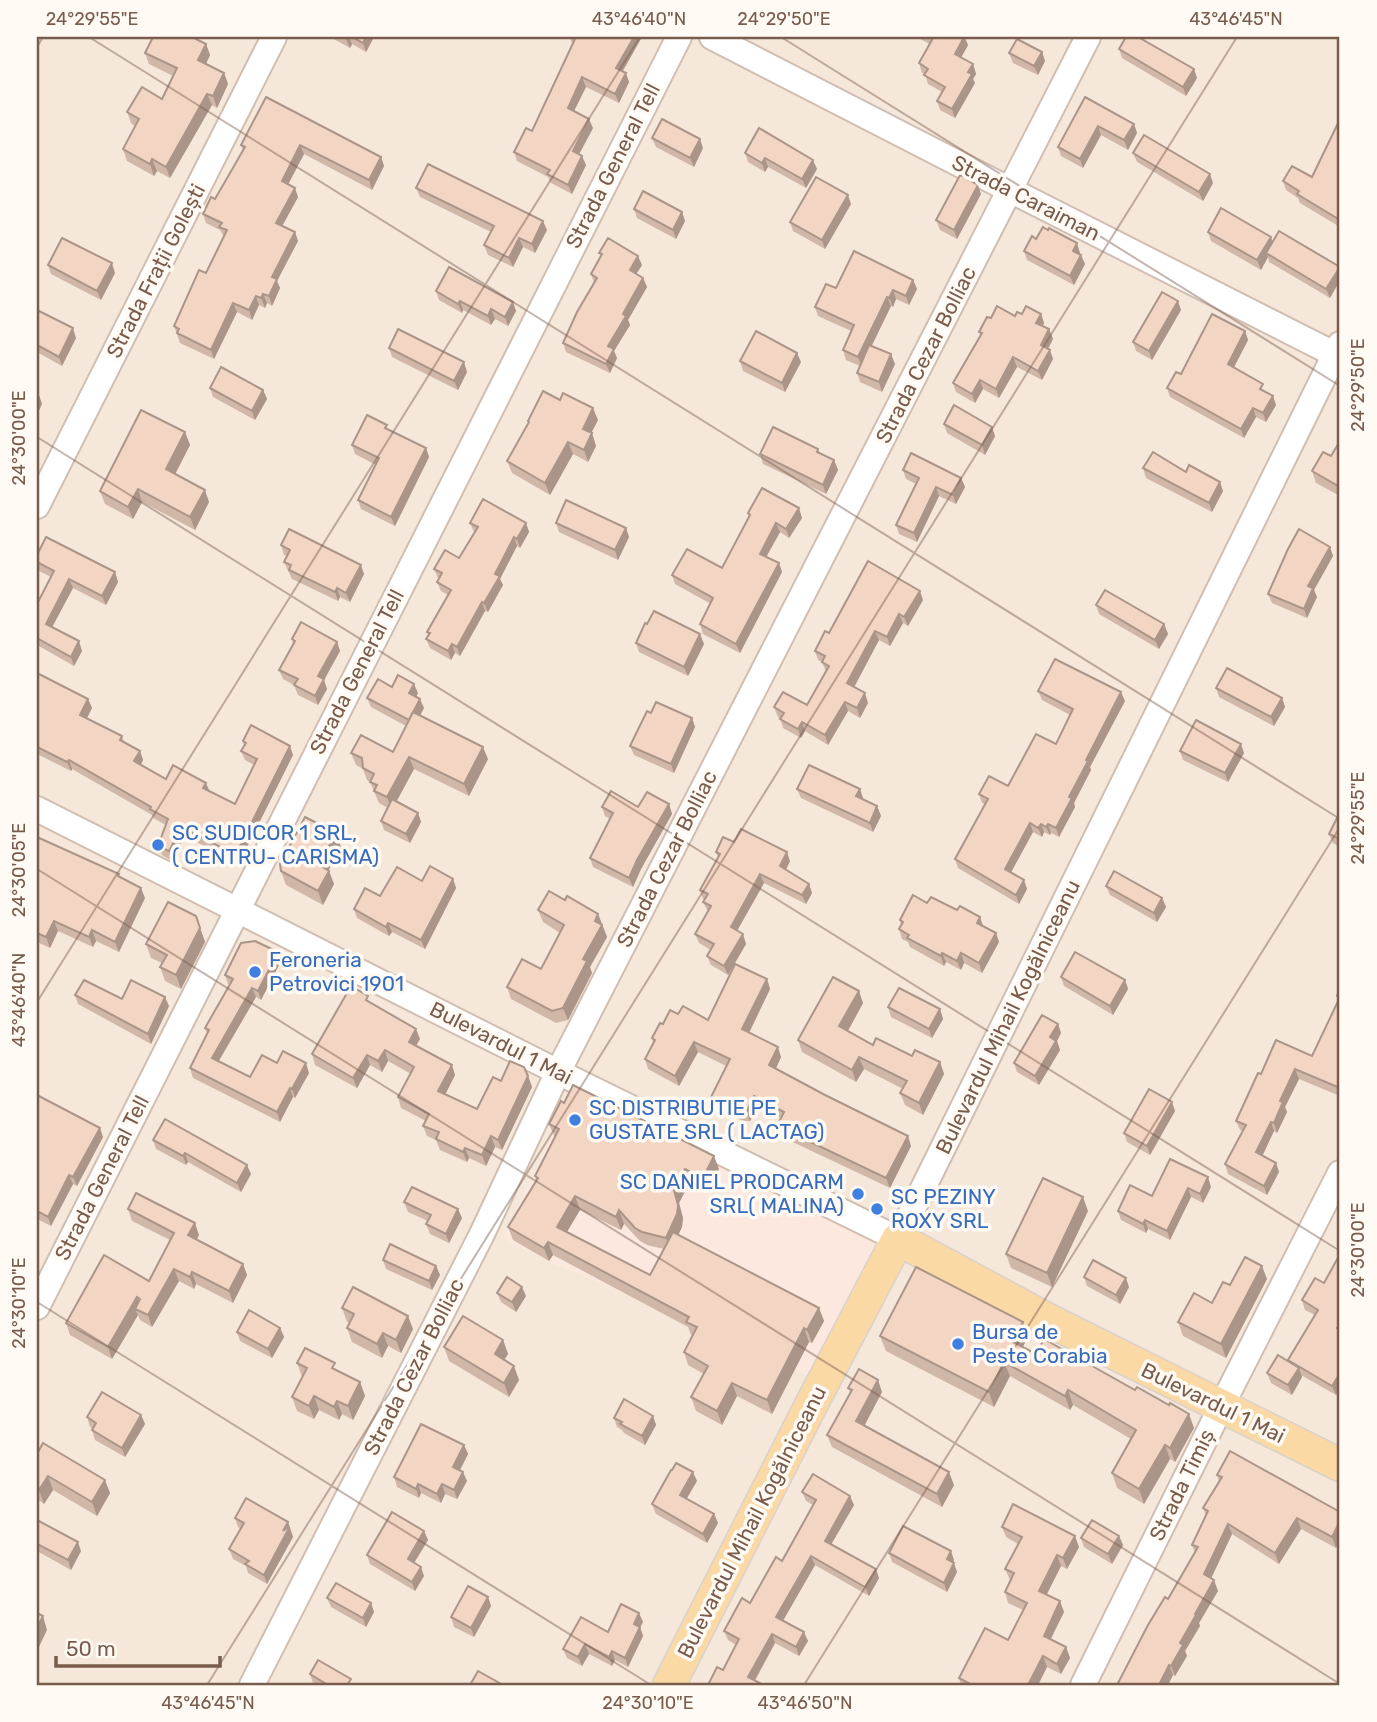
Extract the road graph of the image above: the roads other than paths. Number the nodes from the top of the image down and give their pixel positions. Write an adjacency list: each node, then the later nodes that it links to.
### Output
1 (274, 37): 7 (street, Strada Frații Golești)
2 (679, 37): 9 (street, Strada General Tell)
3 (712, 37): 5 (street, Strada Caraiman)
4 (1088, 37): 5 (street, Strada Cezar Bolliac)
5 (1010, 190): 6 (street, Strada Caraiman); 10 (street, Strada Cezar Bolliac)
6 (1339, 352): 12 (street, Bulevardul Mihail Kogălniceanu)
7 (37, 506)
8 (37, 808): 9 (street, Bulevardul 1 Mai)
9 (237, 909): 10 (street, Bulevardul 1 Mai); 13 (street, Strada General Tell)
10 (558, 1072): 12 (street, Bulevardul 1 Mai); 16 (street, Strada Cezar Bolliac)
11 (1340, 1172): 14 (street, Strada Timiș)
12 (898, 1239): 14 (main road, Bulevardul 1 Mai); 17 (main road, Bulevardul Mihail Kogălniceanu)
13 (37, 1307)
14 (1221, 1407): 15 (main road, Bulevardul 1 Mai); 18 (street, Strada Timiș)
15 (1340, 1465)
16 (252, 1685)
17 (669, 1685)
18 (1083, 1685)

